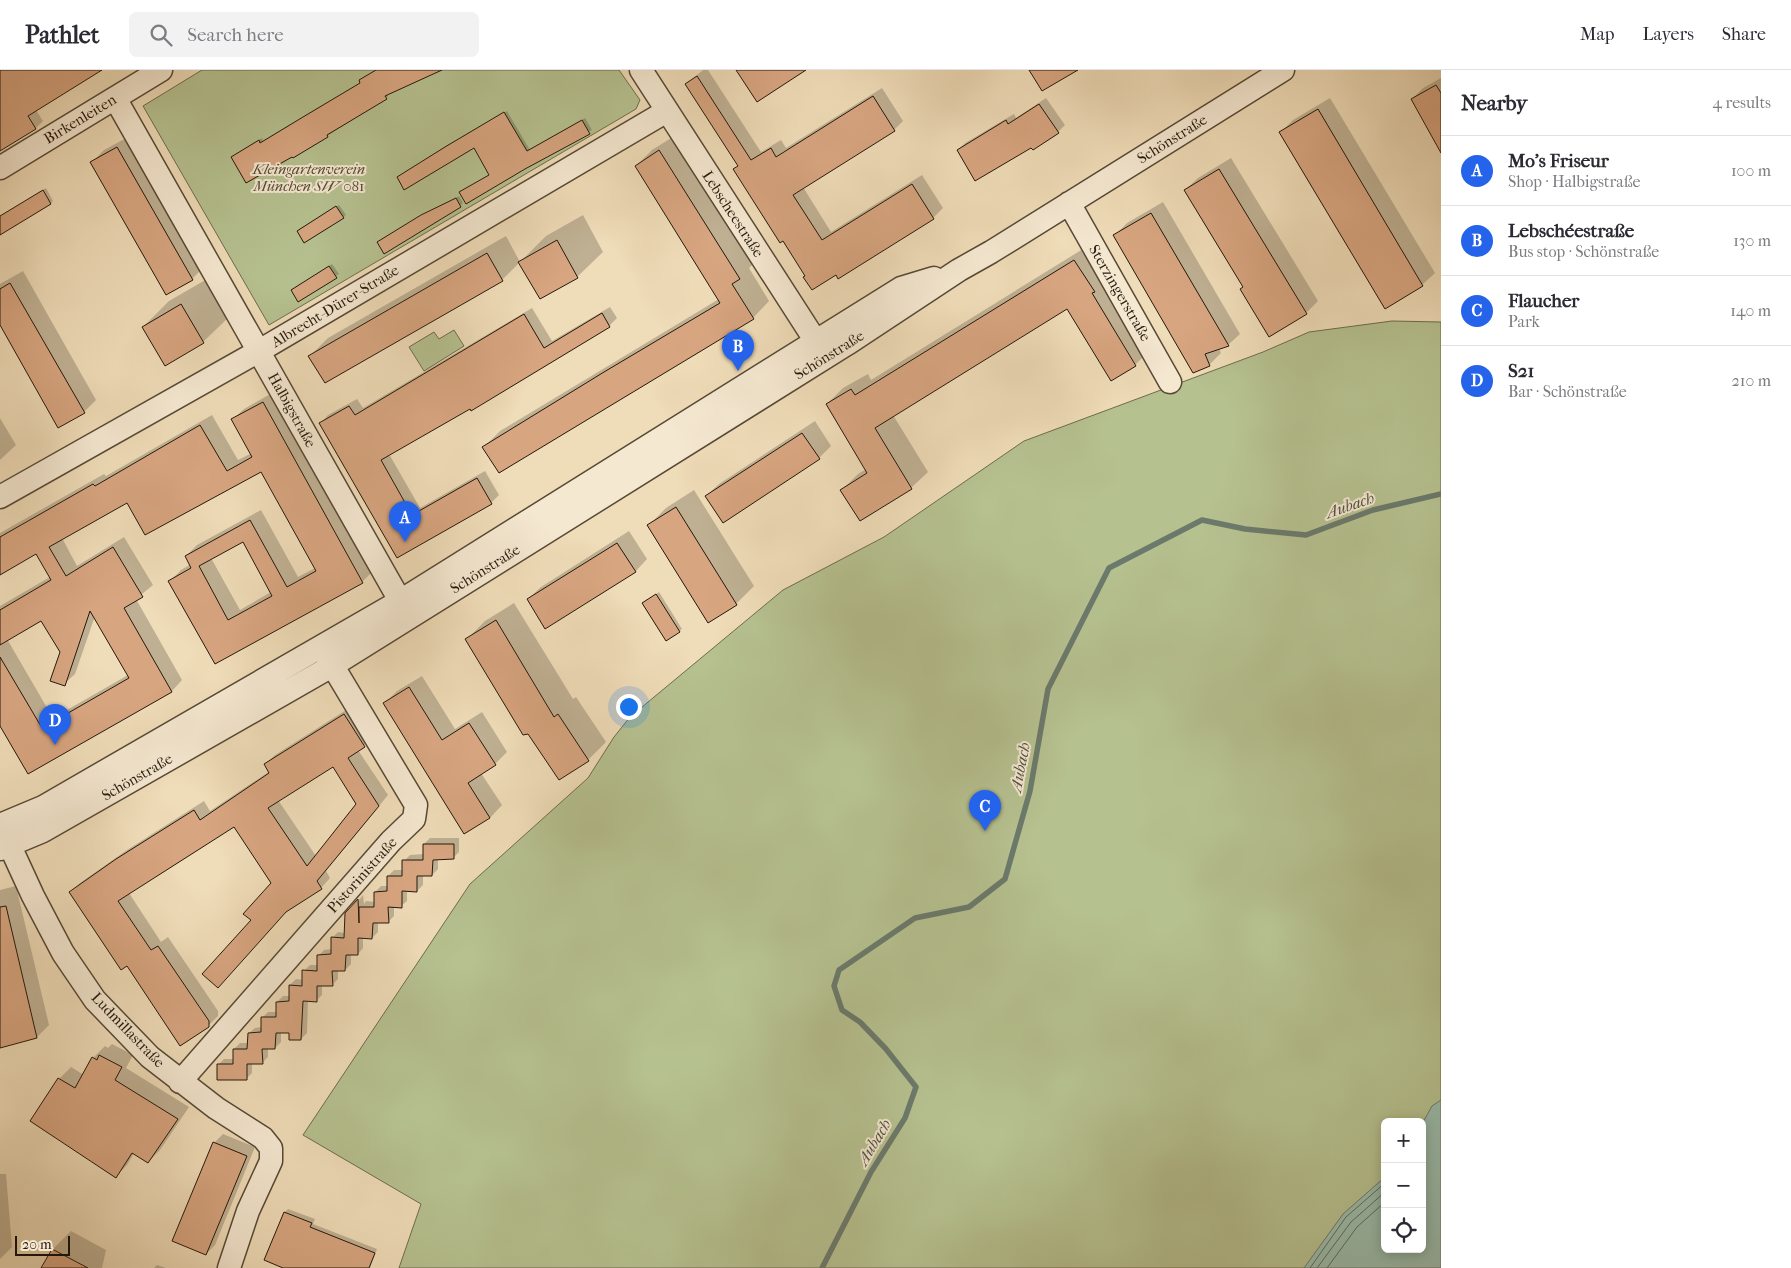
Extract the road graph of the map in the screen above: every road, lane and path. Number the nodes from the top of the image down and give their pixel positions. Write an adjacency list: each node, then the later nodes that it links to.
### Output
1 (160, 70): 4 (street, Birkenleiten)
2 (640, 70): 5 (street, Lebscheestraße)
3 (1283, 70): 7 (street, Schönstraße)
4 (115, 98): 6 (street, Birkenleiten); 9 (street, Halbigstraße)
5 (667, 111): 8 (street, Lebscheestraße); 9 (street, Albrecht-Dürer-Straße)
6 (0, 168)
7 (1069, 203): 8 (street, Schönstraße); 10 (street, Sterzingerstraße)
8 (820, 349): 12 (street, Schönstraße)
9 (259, 351): 11 (street, Albrecht-Dürer-Straße); 12 (street, Halbigstraße)
10 (1170, 382)
11 (0, 497)
12 (405, 609): 13 (street, Schönstraße)
13 (327, 657): 14 (street, Schönstraße); 15 (street, Schönstraße); 16 (street, Pistorinistraße)
14 (0, 824): 15 (street, Ludmillastraße)
15 (5, 847): 16 (street, Ludmillastraße)
16 (180, 1082): 17 (street, Ludmillastraße)
17 (229, 1268)

